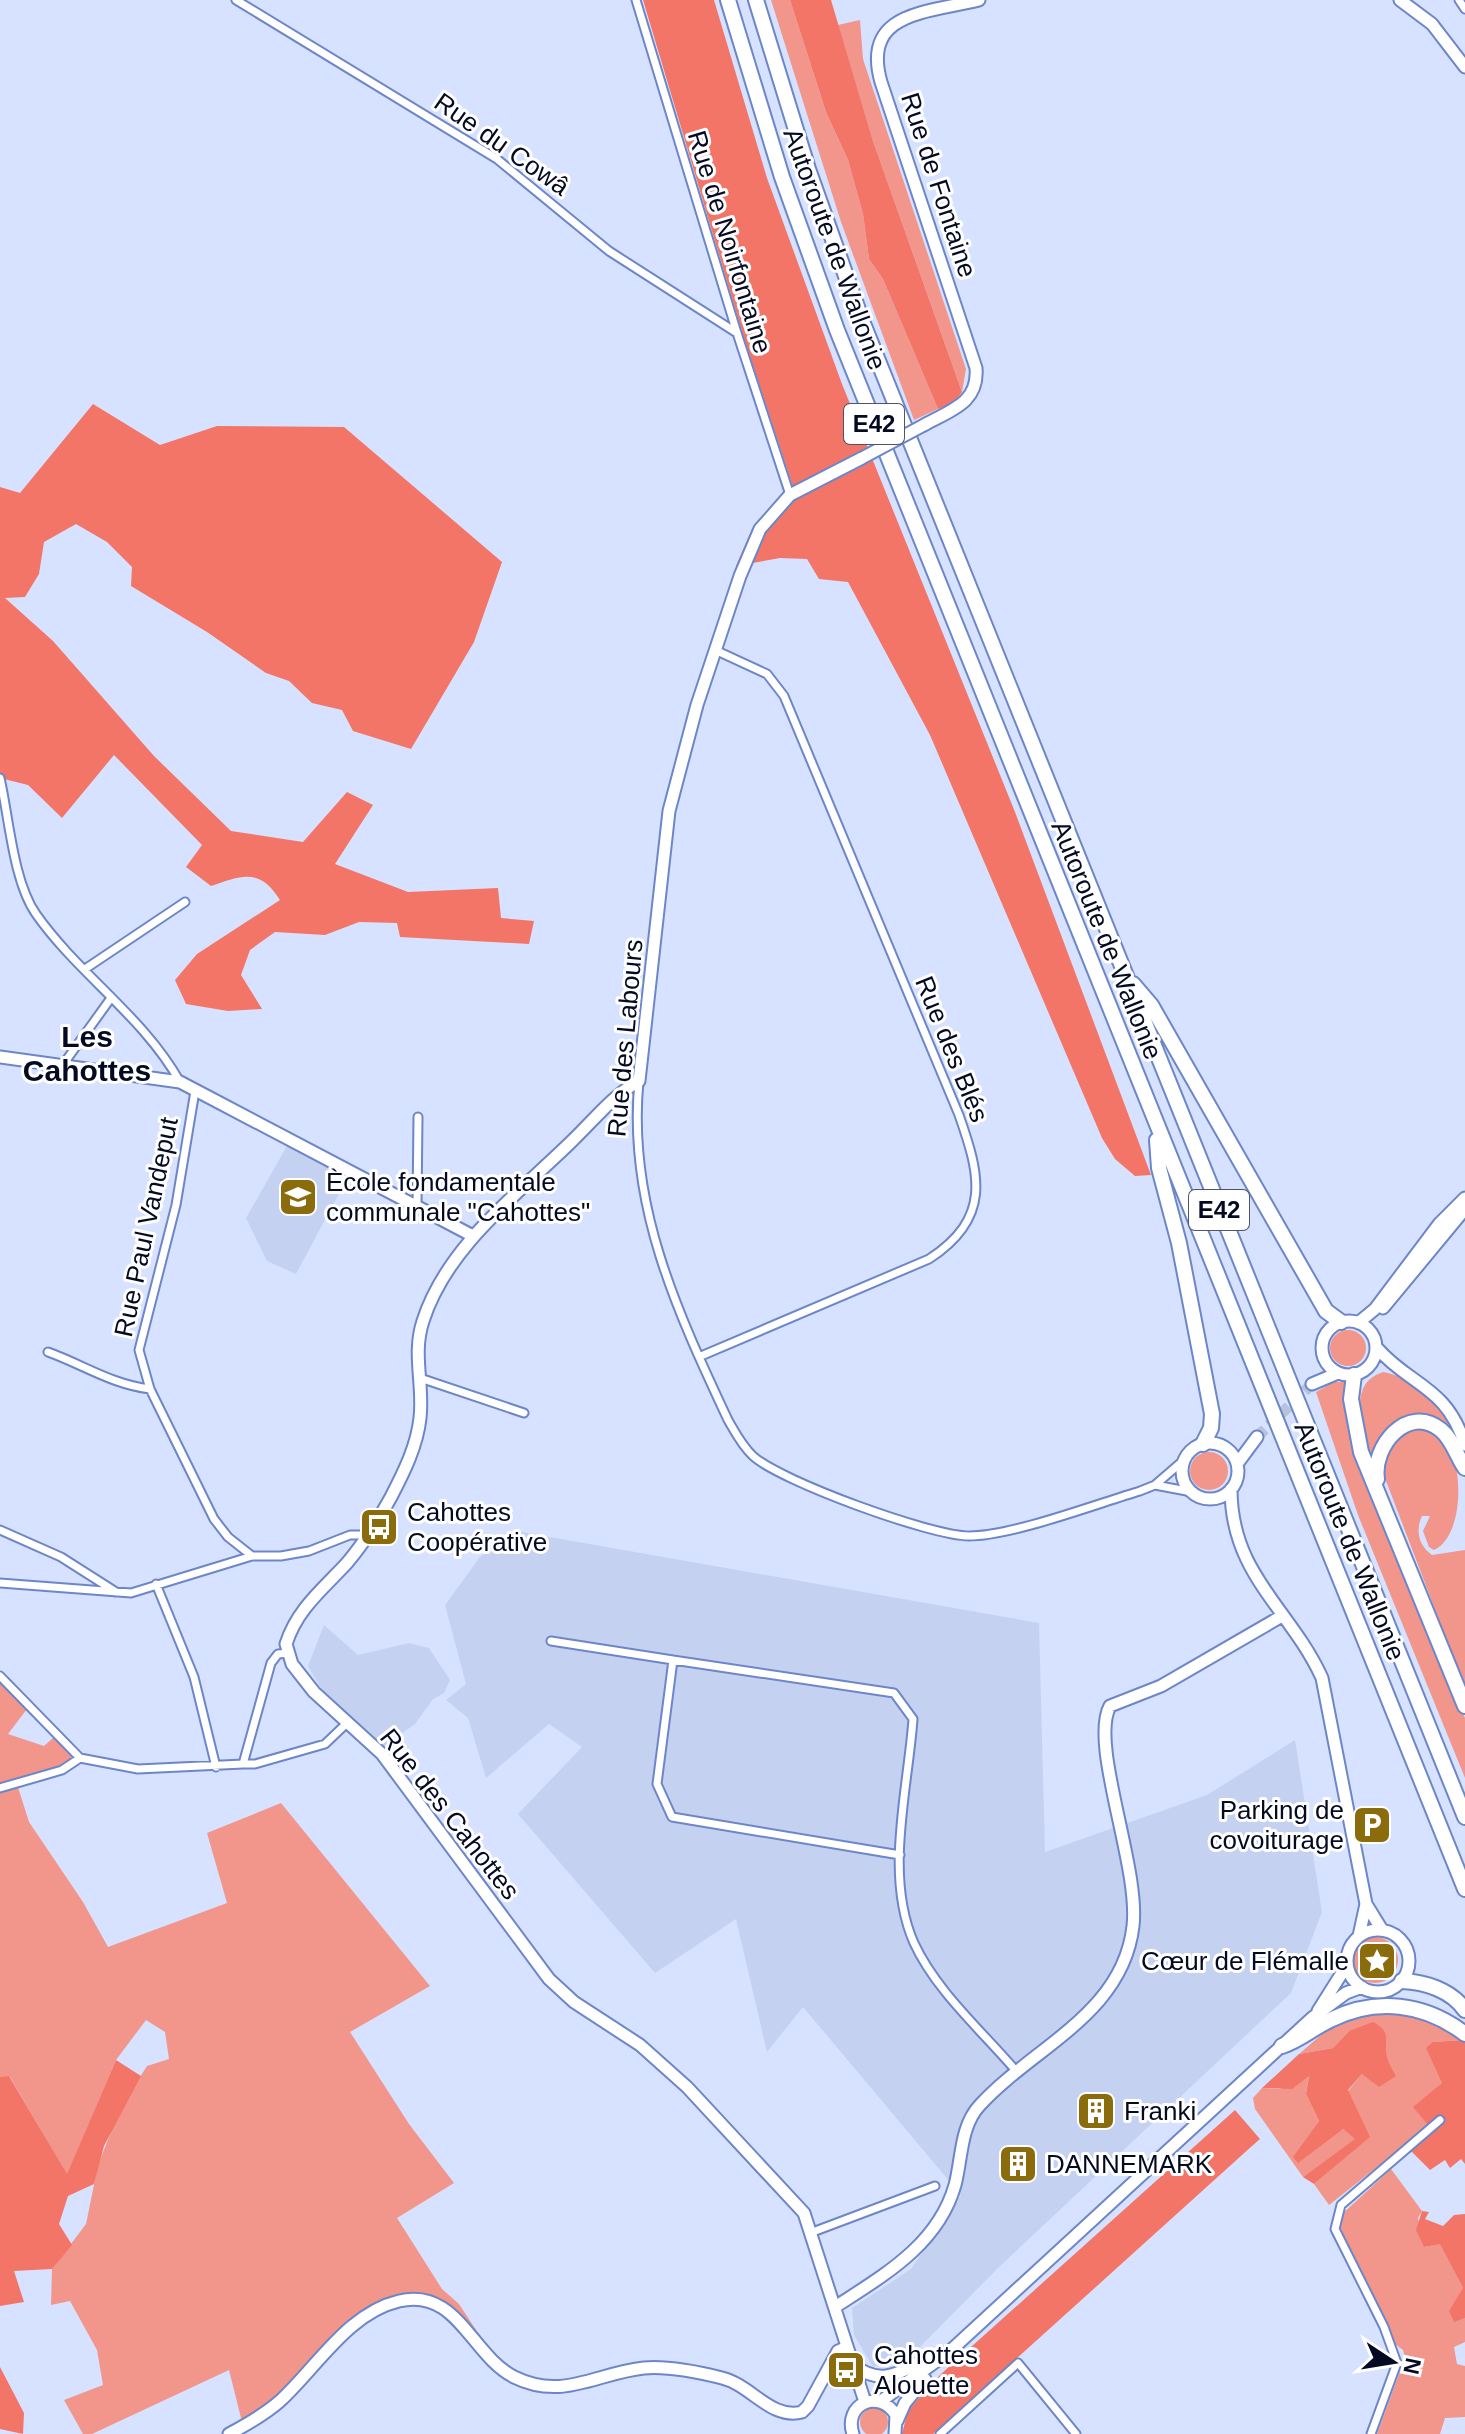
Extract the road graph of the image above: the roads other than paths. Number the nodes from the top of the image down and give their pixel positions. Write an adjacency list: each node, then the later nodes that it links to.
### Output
1 (236, 0): 10 (street, Rue du Cowâ)
2 (636, 0): 10 (street, Rue de Noirfontaine)
3 (728, 0): 25 (highway, Autoroute de Wallonie / E42)
4 (756, 0): 17 (highway, Autoroute de Wallonie / E42)
5 (979, 0): 11 (street, Rue de Fontaine)
6 (1400, 0): 9 (street)
7 (1459, 0): 8 (street)
8 (1465, 9)
9 (1465, 67)
10 (737, 333): 12 (street, Rue de Noirfontaine)
11 (924, 425): 12 (street, Rue des Labours, bridge)
12 (790, 495): 13 (street, Rue des Labours)
13 (715, 650): 21 (street, Rue des Labours); 35 (street, Rue des Blés)
14 (0, 778): 16 (street)
15 (185, 902): 16 (street)
16 (85, 969): 18 (street)
17 (1123, 973): 30 (highway); 72 (highway, Autoroute de Wallonie / E42)
18 (111, 998): 20 (street); 22 (street)
19 (0, 1057): 20 (street)
20 (62, 1066): 22 (street)
21 (639, 1081): 29 (street); 35 (street, Rue des Labours)
22 (180, 1082): 23 (street)
23 (195, 1091): 27 (street); 41 (street, Rue Paul Vandeput)
24 (418, 1117): 27 (street)
25 (1156, 1124): 43 (highway); 74 (highway, Autoroute de Wallonie / E42)
26 (1465, 1198): 31 (street)
27 (417, 1206): 29 (street)
28 (1465, 1209): 32 (street)
29 (473, 1236): 40 (street)
30 (1341, 1322): 31 (street); 36 (street)
31 (1358, 1323): 32 (street)
32 (1372, 1333): 33 (street)
33 (1377, 1348): 37 (street); 39 (street)
34 (48, 1352): 41 (street)
35 (701, 1356): 49 (street, Rue des Labours)
36 (1325, 1361): 38 (street); 38 (street)
37 (1396, 1367): 39 (street); 44 (street)
38 (1338, 1373): 39 (street)
39 (1360, 1373): 53 (highway)
40 (417, 1377): 42 (street); 56 (street)
41 (150, 1389): 57 (street, Rue Paul Vandeput)
42 (524, 1411)
43 (1203, 1444): 45 (street); 46 (street)
44 (1465, 1445)
45 (1228, 1450): 47 (street); 47 (street)
46 (1184, 1460): 49 (street, Rue des Labours); 51 (street)
47 (1237, 1464): 50 (street)
48 (1465, 1468): 53 (highway)
49 (1155, 1485): 51 (street, Rue des Labours)
50 (1231, 1489): 52 (street); 54 (street)
51 (1192, 1492): 52 (street)
52 (1208, 1499): 54 (street)
53 (1379, 1499): 66 (highway)
54 (1231, 1514): 61 (street)
55 (0, 1530): 60 (street)
56 (367, 1535): 57 (street); 63 (street)
57 (252, 1556): 59 (street)
58 (0, 1583): 60 (street)
59 (156, 1584): 60 (street); 70 (street)
60 (116, 1592)
61 (1282, 1616): 75 (street); 85 (street)
62 (551, 1641): 64 (street)
63 (289, 1653): 67 (street, Rue des Cahottes); 69 (street)
64 (673, 1660): 73 (street); 73 (street)
65 (0, 1676): 68 (street)
66 (1465, 1706)
67 (346, 1724): 69 (street); 88 (street, Rue des Cahottes)
68 (80, 1758): 70 (street); 71 (street)
69 (243, 1764): 70 (street)
70 (216, 1767)
71 (0, 1788)
72 (1465, 1817)
73 (900, 1855): 85 (street)
74 (1465, 1889)
75 (1366, 1904): 76 (street); 77 (street)
76 (1382, 1930): 77 (street); 79 (street)
77 (1359, 1936): 78 (street)
78 (1347, 1965): 80 (street); 82 (street)
79 (1402, 1981): 80 (street); 81 (highway)
80 (1362, 1987): 82 (street)
81 (1465, 2010)
82 (1312, 2018): 84 (street)
83 (1465, 2034): 84 (highway)
84 (1282, 2046): 91 (street)
85 (1017, 2072): 89 (street)
86 (1440, 2120): 101 (street)
87 (935, 2186): 88 (street)
88 (810, 2233): 89 (street, Rue des Cahottes)
89 (835, 2307): 90 (street, Rue des Cahottes)
90 (847, 2347): 92 (street, Rue des Cahottes); 97 (street)
91 (949, 2352): 92 (street); 93 (street); 96 (street)
92 (853, 2365): 94 (street, Rue des Cahottes)
93 (881, 2401): 94 (street); 96 (street)
94 (865, 2402): 95 (street)
95 (852, 2428): 98 (street)
96 (896, 2428)
97 (229, 2434)
98 (841, 2434)
99 (940, 2434): 100 (street)
100 (1076, 2434)
101 (1371, 2434)

